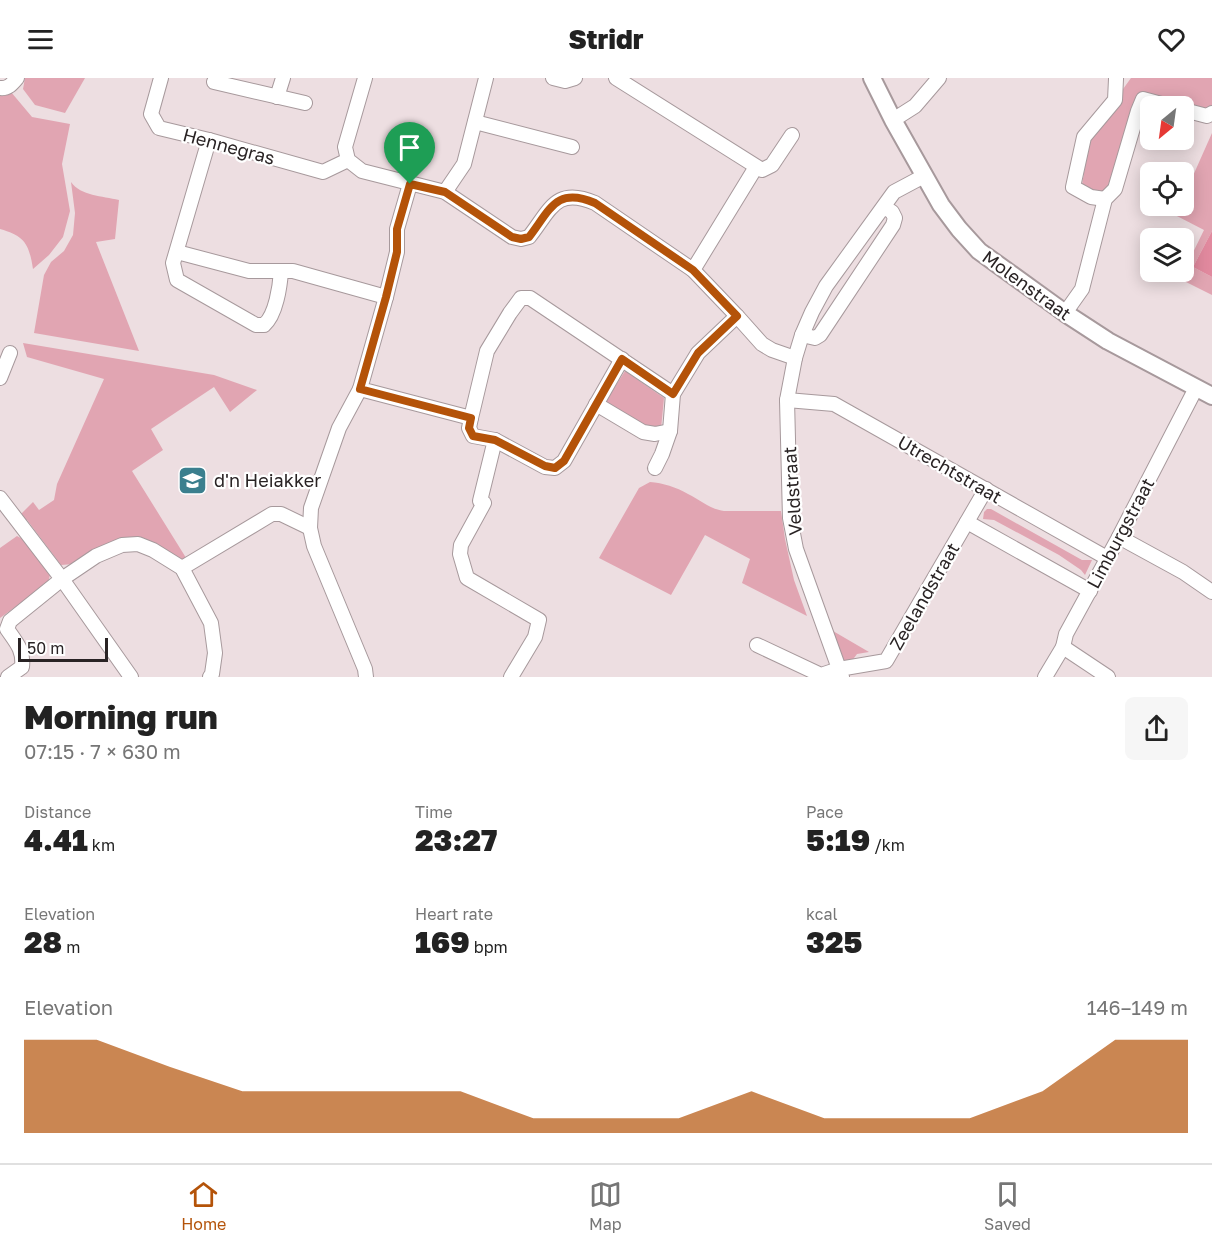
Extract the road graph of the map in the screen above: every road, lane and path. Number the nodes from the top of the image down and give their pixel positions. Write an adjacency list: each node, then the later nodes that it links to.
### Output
1 (17, 78): 13 (street)
2 (161, 78): 22 (street, Hennegras)
3 (283, 78): 14 (street)
4 (365, 78): 24 (street)
5 (486, 78): 20 (street)
6 (553, 78): 7 (street)
7 (575, 78)
8 (616, 78): 25 (street)
9 (872, 78): 19 (street, Molenstraat)
10 (939, 78): 19 (street)
11 (1112, 78): 29 (street)
12 (214, 82): 14 (street)
13 (0, 88)
14 (277, 97): 15 (street)
15 (304, 103)
16 (1140, 106): 29 (street)
17 (1194, 113): 18 (street)
18 (1212, 113)
19 (893, 120): 26 (street, Molenstraat)
20 (475, 122): 23 (street); 28 (street)
21 (792, 135): 25 (street)
22 (209, 140): 24 (street, Hennegras); 31 (street)
23 (572, 147)
24 (348, 160): 27 (street)
25 (756, 167): 32 (street)
26 (924, 176): 30 (street, Veldstraat); 35 (street, Molenstraat)
27 (410, 184): 28 (street); 34 (street)
28 (445, 192): 32 (street)
29 (1105, 200): 35 (street)
30 (884, 207): 37 (street, Veldstraat); 37 (street)
31 (177, 252): 33 (street); 33 (street)
32 (693, 270): 36 (street)
33 (280, 271): 34 (street)
34 (386, 297): 43 (street)
35 (1065, 313): 42 (street, Molenstraat)
36 (737, 316): 39 (street); 44 (street)
37 (802, 335): 39 (street, Veldstraat)
38 (10, 353): 41 (street)
39 (795, 358): 46 (street, Veldstraat)
40 (622, 359): 44 (street); 47 (street); 48 (street)
41 (0, 378)
42 (1196, 388): 45 (street, Molenstraat); 56 (street, Limburgstraat)
43 (360, 389): 48 (street); 55 (street)
44 (673, 394): 49 (street)
45 (1212, 396)
46 (788, 400): 52 (street, Utrechtstraat); 64 (street, Veldstraat)
47 (596, 404): 49 (street); 50 (street)
48 (471, 418): 50 (street)
49 (670, 431): 51 (street)
50 (495, 440): 69 (street)
51 (655, 468)
52 (986, 489): 54 (street, Zeelandstraat); 57 (street, Utrechtstraat)
53 (0, 498): 59 (street)
54 (967, 522): 60 (street, Utrechtstraat); 64 (street, Zeelandstraat)
55 (310, 528): 58 (street); 68 (street)
56 (1119, 537): 57 (street, Limburgstraat); 61 (street)
57 (1107, 558): 60 (street, Limburgstraat)
58 (182, 568): 59 (street); 67 (street)
59 (62, 579): 65 (street); 66 (street)
60 (1090, 591): 63 (street, Limburgstraat)
61 (1212, 592)
62 (757, 645): 64 (street)
63 (1063, 647): 70 (street, Limburgstraat); 71 (street)
64 (840, 673)
65 (8, 677)
66 (131, 677)
67 (210, 677)
68 (366, 677)
69 (512, 677)
70 (1045, 677)
71 (1108, 677)

